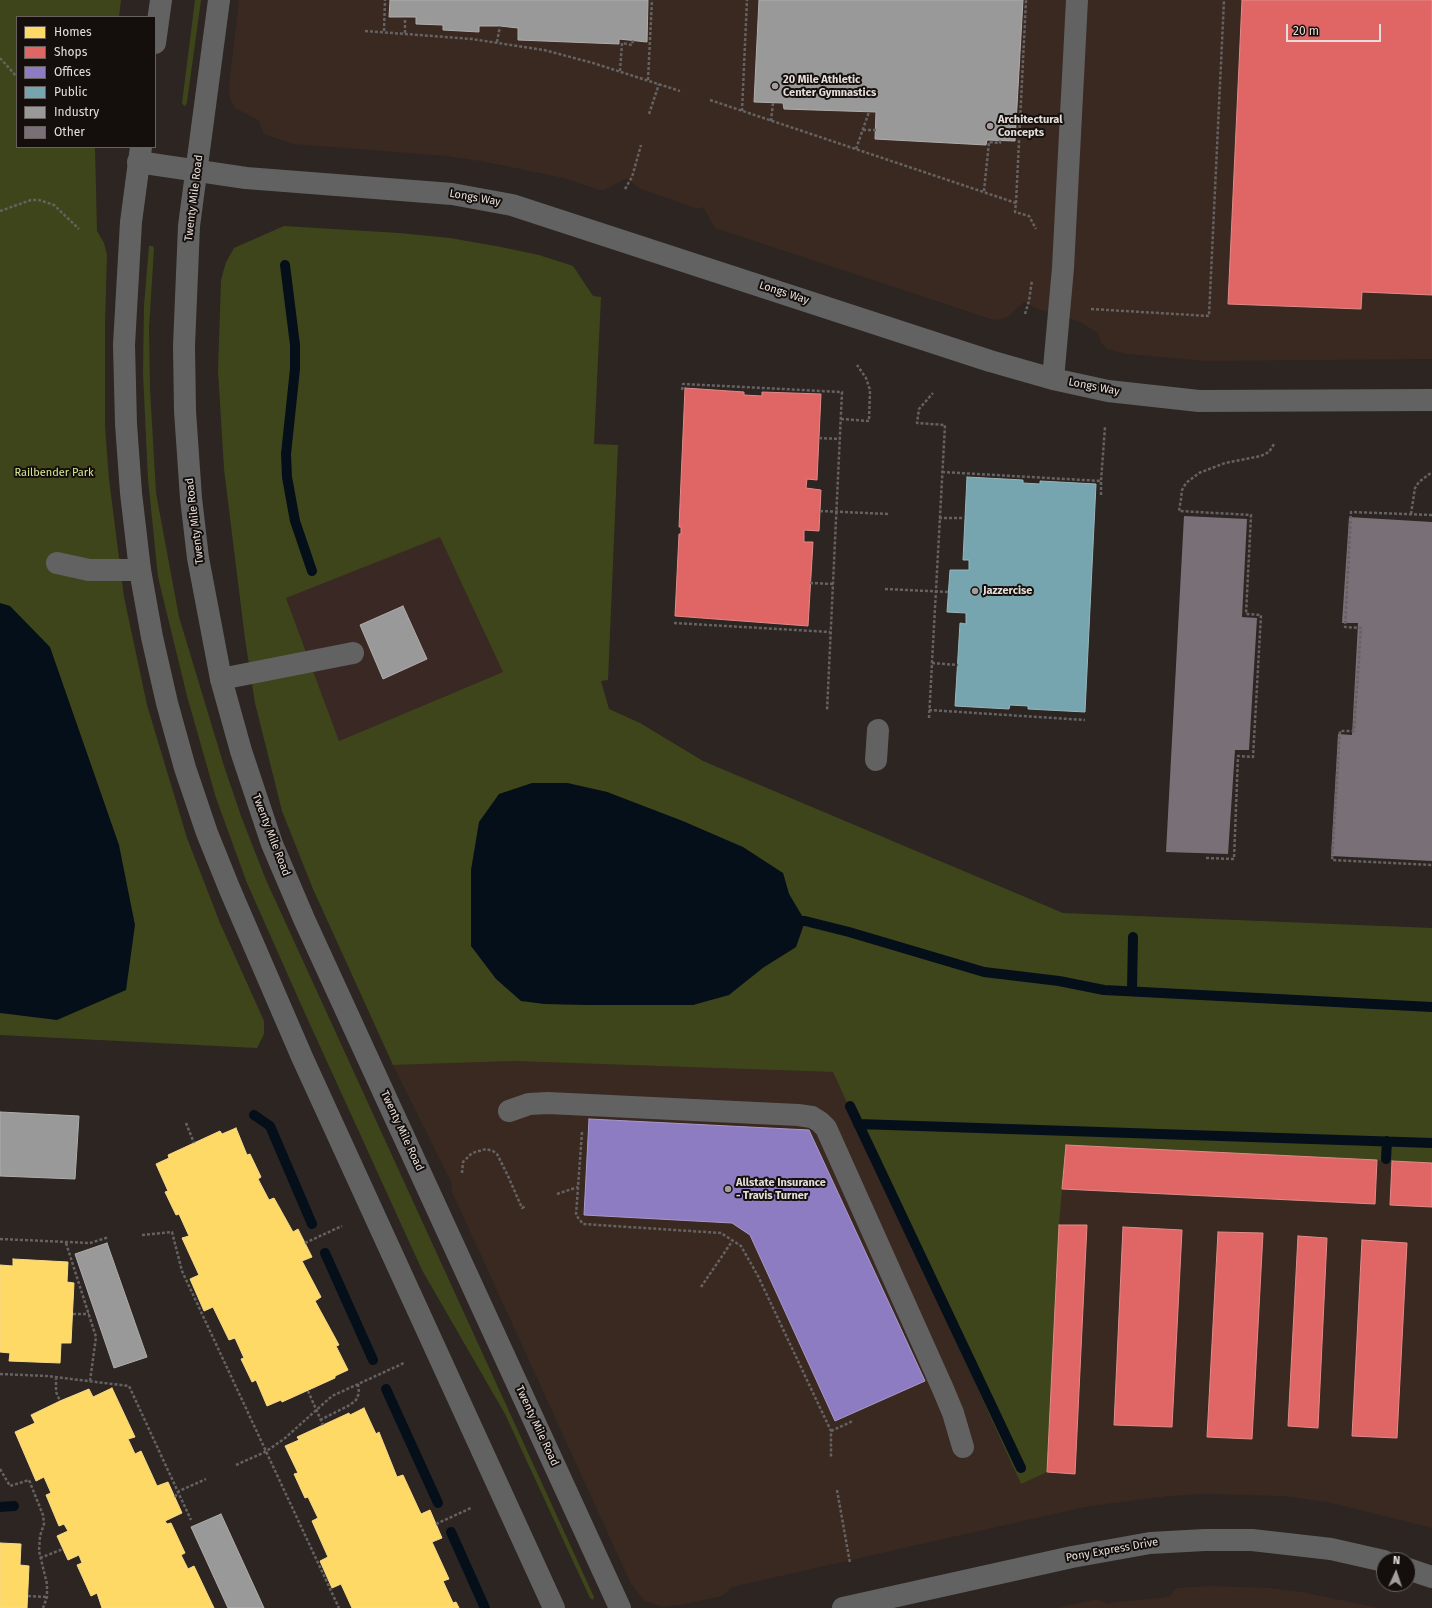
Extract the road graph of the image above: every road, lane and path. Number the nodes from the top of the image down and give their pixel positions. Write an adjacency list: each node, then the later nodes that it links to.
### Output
1 (161, 0): 14 (main road)
2 (219, 0): 35 (main road, Twenty Mile Road)
3 (385, 0): 12 (path)
4 (652, 0): 20 (path)
5 (748, 0): 25 (path)
6 (1026, 0): 38 (path)
7 (1077, 0): 46 (street)
8 (1224, 0): 43 (path)
9 (405, 17): 13 (path)
10 (500, 26): 16 (path)
11 (365, 30): 12 (path)
12 (384, 32): 13 (path)
13 (404, 33): 16 (path)
14 (156, 36)
15 (633, 40): 18 (path)
16 (497, 42): 18 (path)
17 (0, 58): 19 (path)
18 (620, 71): 20 (path)
19 (16, 76)
20 (648, 80): 21 (path)
21 (659, 84): 22 (path); 27 (path)
22 (680, 92)
23 (710, 100): 25 (path)
24 (773, 103): 28 (path)
25 (742, 111): 28 (path)
26 (869, 112): 29 (path)
27 (649, 114)
28 (771, 121): 33 (path)
29 (863, 130): 30 (path); 33 (path)
30 (876, 130)
31 (1000, 140): 37 (path)
32 (641, 146): 36 (path)
33 (856, 149): 37 (path)
34 (140, 154): 35 (street, Longs Way); 67 (main road)
35 (196, 172): 46 (street, Longs Way); 78 (main road, Twenty Mile Road)
36 (625, 188)
37 (984, 192): 38 (path)
38 (1016, 203): 41 (path)
39 (0, 212): 40 (path)
40 (79, 229)
41 (1037, 234)
42 (1032, 276): 44 (path)
43 (1090, 309)
44 (1025, 314)
45 (857, 365): 50 (path)
46 (1053, 379): 49 (street, Longs Way)
47 (682, 390): 50 (path)
48 (933, 393): 55 (path)
49 (1432, 400)
50 (841, 419): 53 (path)
51 (1105, 427): 57 (path)
52 (819, 438): 53 (path)
53 (840, 439): 60 (path)
54 (1274, 444): 85 (path)
55 (942, 472): 57 (path); 64 (path)
56 (1432, 472): 62 (path)
57 (1101, 481): 58 (path)
58 (1101, 495)
59 (820, 511): 60 (path)
60 (836, 512): 61 (path); 69 (path)
61 (889, 514)
62 (1411, 514): 63 (path); 86 (path)
63 (1432, 515)
64 (939, 518): 65 (path); 71 (path)
65 (965, 518)
66 (57, 563): 67 (street)
67 (140, 570): 139 (main road)
68 (810, 583): 69 (path)
69 (833, 584): 74 (path)
70 (885, 589): 71 (path)
71 (935, 592): 72 (path); 76 (path)
72 (949, 592)
73 (674, 623): 74 (path)
74 (830, 632): 80 (path)
75 (353, 654): 78 (street)
76 (932, 663): 77 (path); 79 (path)
77 (958, 665)
78 (221, 679): 140 (main road, Twenty Mile Road)
79 (929, 710): 81 (path); 82 (path)
80 (827, 711)
81 (929, 718)
82 (1085, 720)
83 (878, 730): 84 (street)
84 (876, 760)
85 (1206, 858)
86 (1432, 865)
87 (584, 1105): 88 (street); 92 (path); 117 (street)
88 (509, 1111)
89 (186, 1123): 90 (path)
90 (194, 1143)
91 (462, 1173): 94 (path)
92 (578, 1187): 93 (path); 99 (path)
93 (557, 1194)
94 (526, 1206)
95 (342, 1226): 101 (path)
96 (142, 1235): 118 (path)
97 (109, 1237): 100 (path)
98 (0, 1239): 100 (path)
99 (733, 1240): 102 (path); 116 (path)
100 (66, 1242): 104 (path)
101 (305, 1243)
102 (701, 1287)
103 (73, 1314): 104 (path)
104 (89, 1314): 108 (path)
105 (404, 1363): 109 (path)
106 (0, 1374): 107 (path)
107 (56, 1377): 108 (path); 111 (path)
108 (90, 1381): 124 (path)
109 (358, 1384): 112 (path); 113 (path)
110 (308, 1391): 112 (path)
111 (60, 1401)
112 (316, 1409): 113 (path); 118 (path)
113 (320, 1420): 115 (path)
114 (853, 1421): 116 (path)
115 (323, 1425)
116 (831, 1431): 119 (path)
117 (963, 1447)
118 (265, 1452): 120 (path); 138 (path)
119 (831, 1457)
120 (236, 1465)
121 (0, 1469): 130 (path)
122 (206, 1479): 124 (path)
123 (837, 1490): 132 (path)
124 (179, 1491): 125 (path); 127 (path)
125 (175, 1497)
126 (471, 1508): 128 (path)
127 (191, 1520)
128 (436, 1524)
129 (63, 1549): 130 (path)
130 (40, 1558): 136 (path)
131 (1376, 1559): 141 (street, Pony Express Drive)
132 (850, 1563)
133 (1416, 1571): 134 (street)
134 (1432, 1577)
135 (28, 1596): 136 (path)
136 (47, 1597): 137 (path)
137 (43, 1608)
138 (339, 1608)
139 (554, 1608)
140 (620, 1608)
141 (843, 1608)

